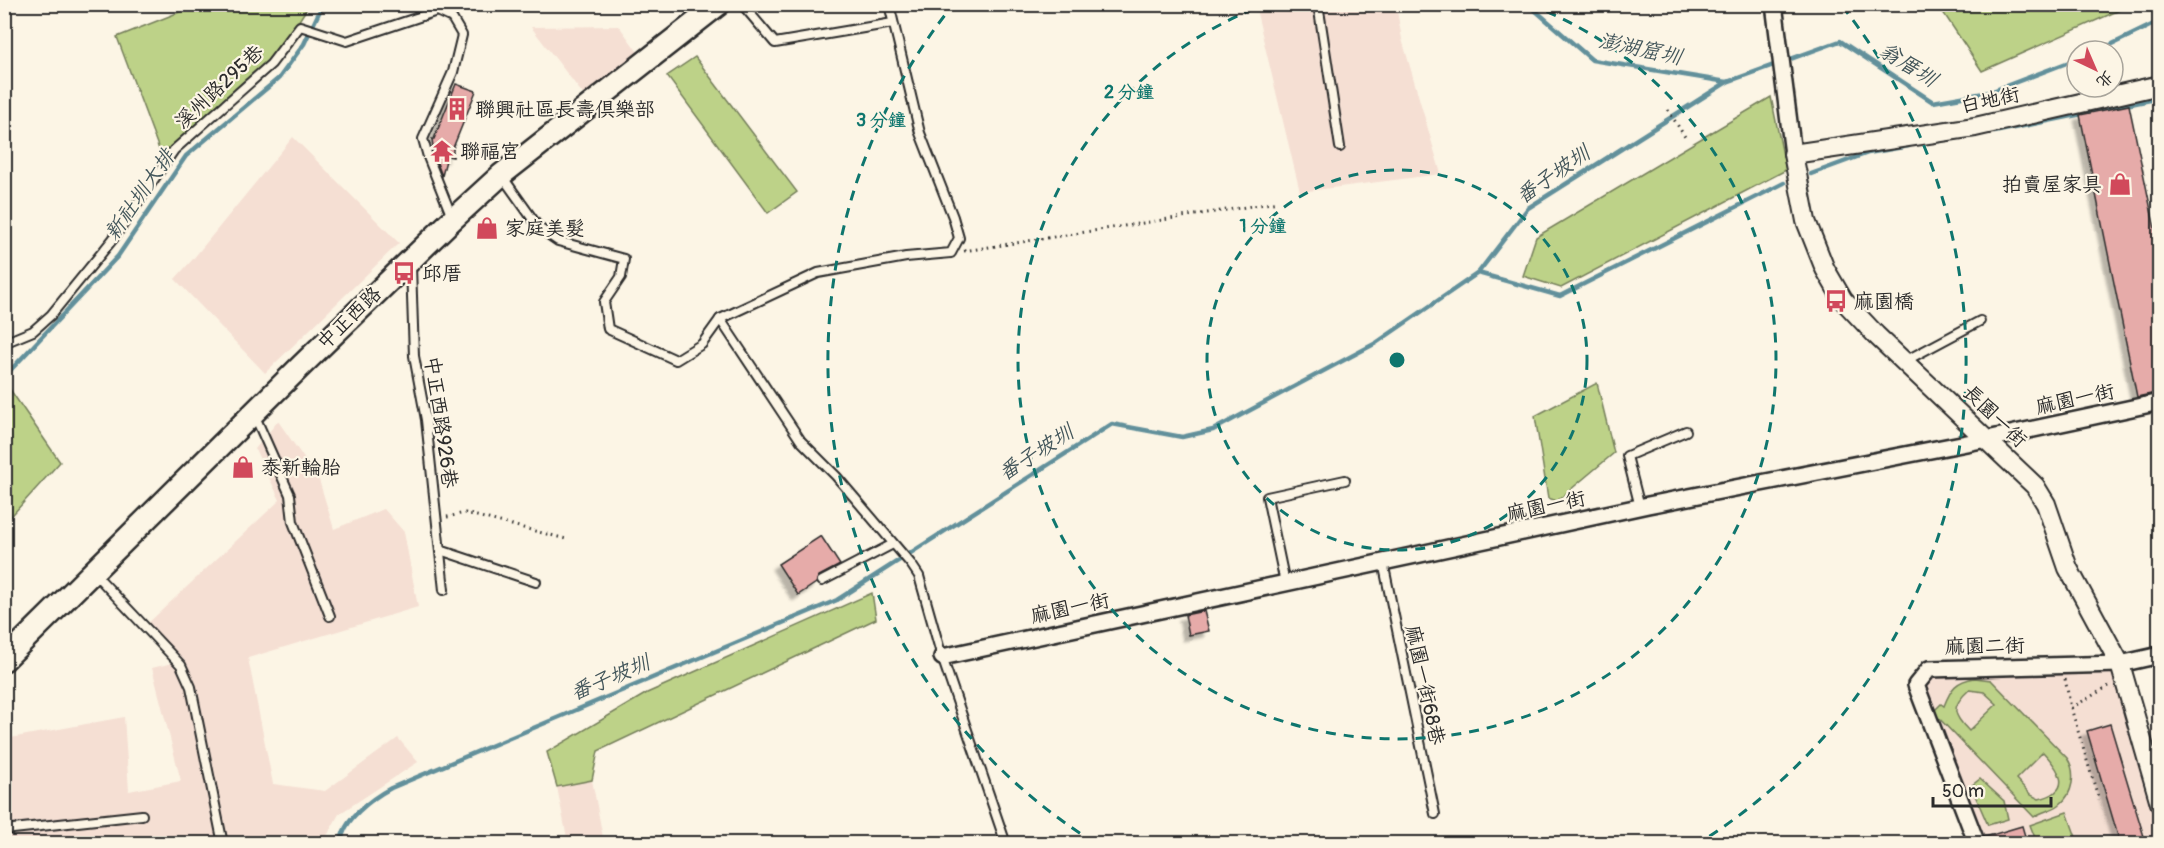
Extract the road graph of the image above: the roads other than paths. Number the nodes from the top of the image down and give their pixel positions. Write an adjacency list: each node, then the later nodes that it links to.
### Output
1 (719, 4): 10 (main road, 中正西路)
2 (742, 4): 6 (lane)
3 (889, 4): 6 (lane)
4 (1318, 4): 8 (lane)
5 (1774, 4): 9 (street, 長園一街)
6 (893, 23): 13 (lane)
7 (2160, 86): 9 (street, 白地街)
8 (1340, 147)
9 (1793, 153): 16 (street, 長園一街)
10 (501, 175): 11 (main road, 中正西路); 13 (lane)
11 (453, 219): 12 (main road, 中正西路); 15 (lane, 溪州路295巷)
12 (410, 258): 18 (main road, 中正西路); 24 (lane, 中正西路926巷)
13 (720, 320): 23 (lane)
14 (1980, 321): 16 (lane)
15 (4, 343)
16 (1905, 361): 20 (street, 長園一街)
17 (2160, 402): 20 (street, 麻園一街)
18 (254, 412): 26 (main road, 中正西路); 31 (lane)
19 (1686, 431): 22 (lane)
20 (1987, 439): 22 (street, 麻園一街); 35 (street, 長園一街)
21 (1345, 480): 29 (lane)
22 (1640, 507): 25 (street, 麻園一街)
23 (893, 544): 28 (lane); 33 (lane)
24 (440, 550): 27 (lane); 30 (lane, 中正西路926巷)
25 (1383, 562): 29 (street, 麻園一街); 38 (lane, 麻園一街68巷)
26 (94, 573): 34 (main road, 中正西路); 40 (lane)
27 (536, 582)
28 (822, 582)
29 (1285, 583): 33 (street, 麻園一街)
30 (444, 590)
31 (330, 616)
32 (2160, 655): 35 (street, 麻園二街)
33 (942, 657): 41 (lane)
34 (4, 660)
35 (2122, 671): 36 (street, 長園一街); 42 (street, 麻園二街)
36 (2160, 803)
37 (141, 814): 39 (lane)
38 (1435, 814)
39 (4, 830)
40 (223, 843)
41 (1006, 843)
42 (1977, 843)

